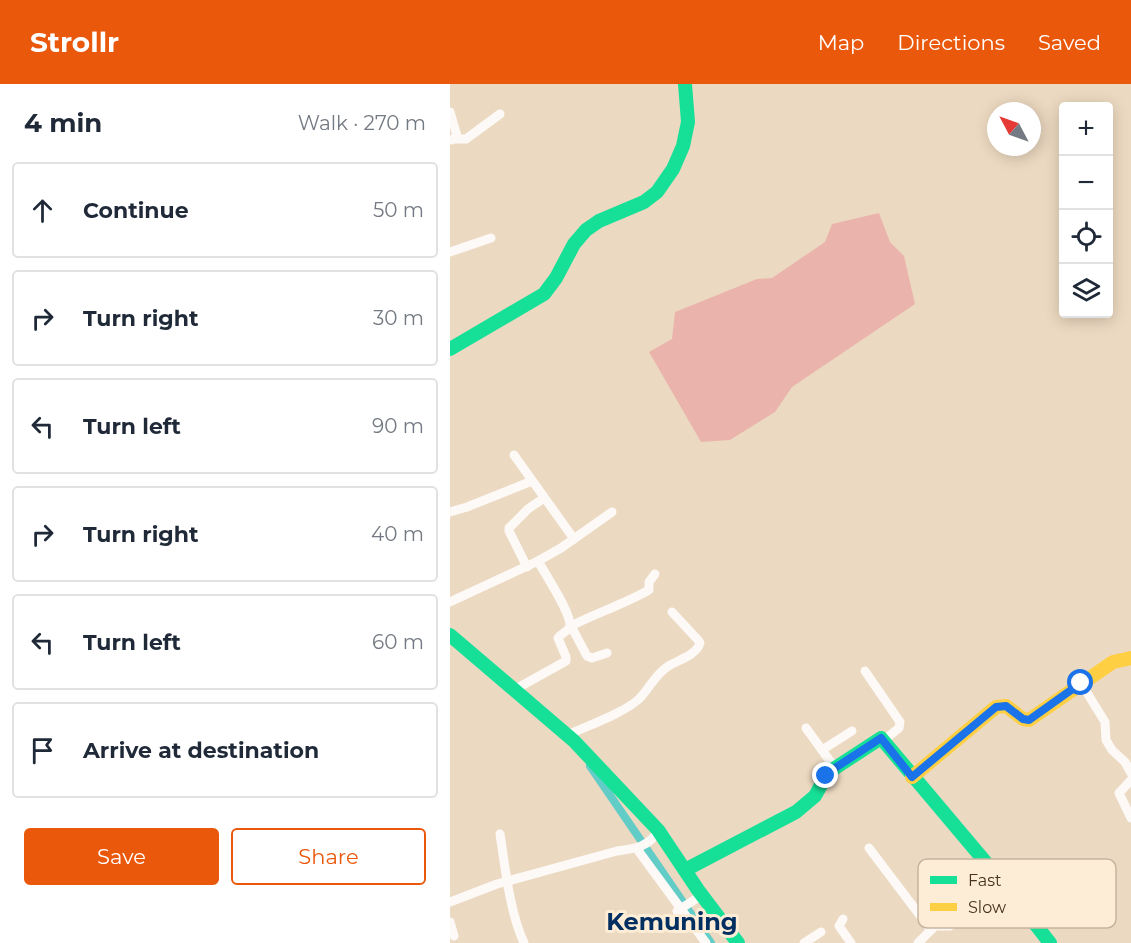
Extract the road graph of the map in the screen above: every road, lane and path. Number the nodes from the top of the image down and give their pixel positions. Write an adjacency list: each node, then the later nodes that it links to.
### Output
1 (685, 84): 7 (street)
2 (450, 112): 4 (street)
3 (500, 114): 4 (street)
4 (453, 140)
5 (491, 238): 6 (street)
6 (450, 252)
7 (450, 349)
8 (514, 455): 9 (street)
9 (532, 481): 10 (street); 11 (street)
10 (544, 498): 13 (street); 15 (street)
11 (450, 512)
12 (612, 512): 13 (street)
13 (574, 540): 14 (street)
14 (538, 561): 15 (street); 19 (street)
15 (527, 567): 17 (street)
16 (655, 574): 19 (street)
17 (450, 602)
18 (672, 612): 28 (street)
19 (571, 626): 21 (street); 25 (street)
20 (450, 635): 25 (street)
21 (607, 653)
22 (1131, 658): 24 (street)
23 (865, 671): 29 (street)
24 (1081, 683): 32 (street); 33 (street)
25 (514, 690): 28 (street)
26 (806, 728): 30 (street)
27 (852, 731): 30 (street)
28 (568, 735): 37 (street)
29 (884, 740): 31 (street); 33 (street)
30 (822, 750): 31 (street)
31 (835, 768): 41 (street)
32 (1131, 773)
33 (912, 777): 40 (street)
34 (1131, 780): 35 (street)
35 (1131, 818)
36 (500, 834): 42 (street)
37 (654, 835): 39 (street); 41 (street)
38 (869, 848): 45 (street)
39 (637, 849): 42 (street); 44 (street)
40 (983, 859)
41 (685, 870): 44 (street)
42 (507, 878): 43 (street); 53 (street)
43 (450, 902)
44 (687, 905): 54 (street); 55 (street)
45 (918, 913)
46 (843, 919): 57 (street)
47 (450, 922): 52 (street)
48 (934, 928): 50 (street)
49 (1038, 928): 59 (street)
50 (931, 930): 58 (street)
51 (820, 932): 56 (street)
52 (454, 936)
53 (524, 943)
54 (706, 943)
55 (738, 943)
56 (804, 943)
57 (851, 943)
58 (918, 943)
59 (1050, 943)

